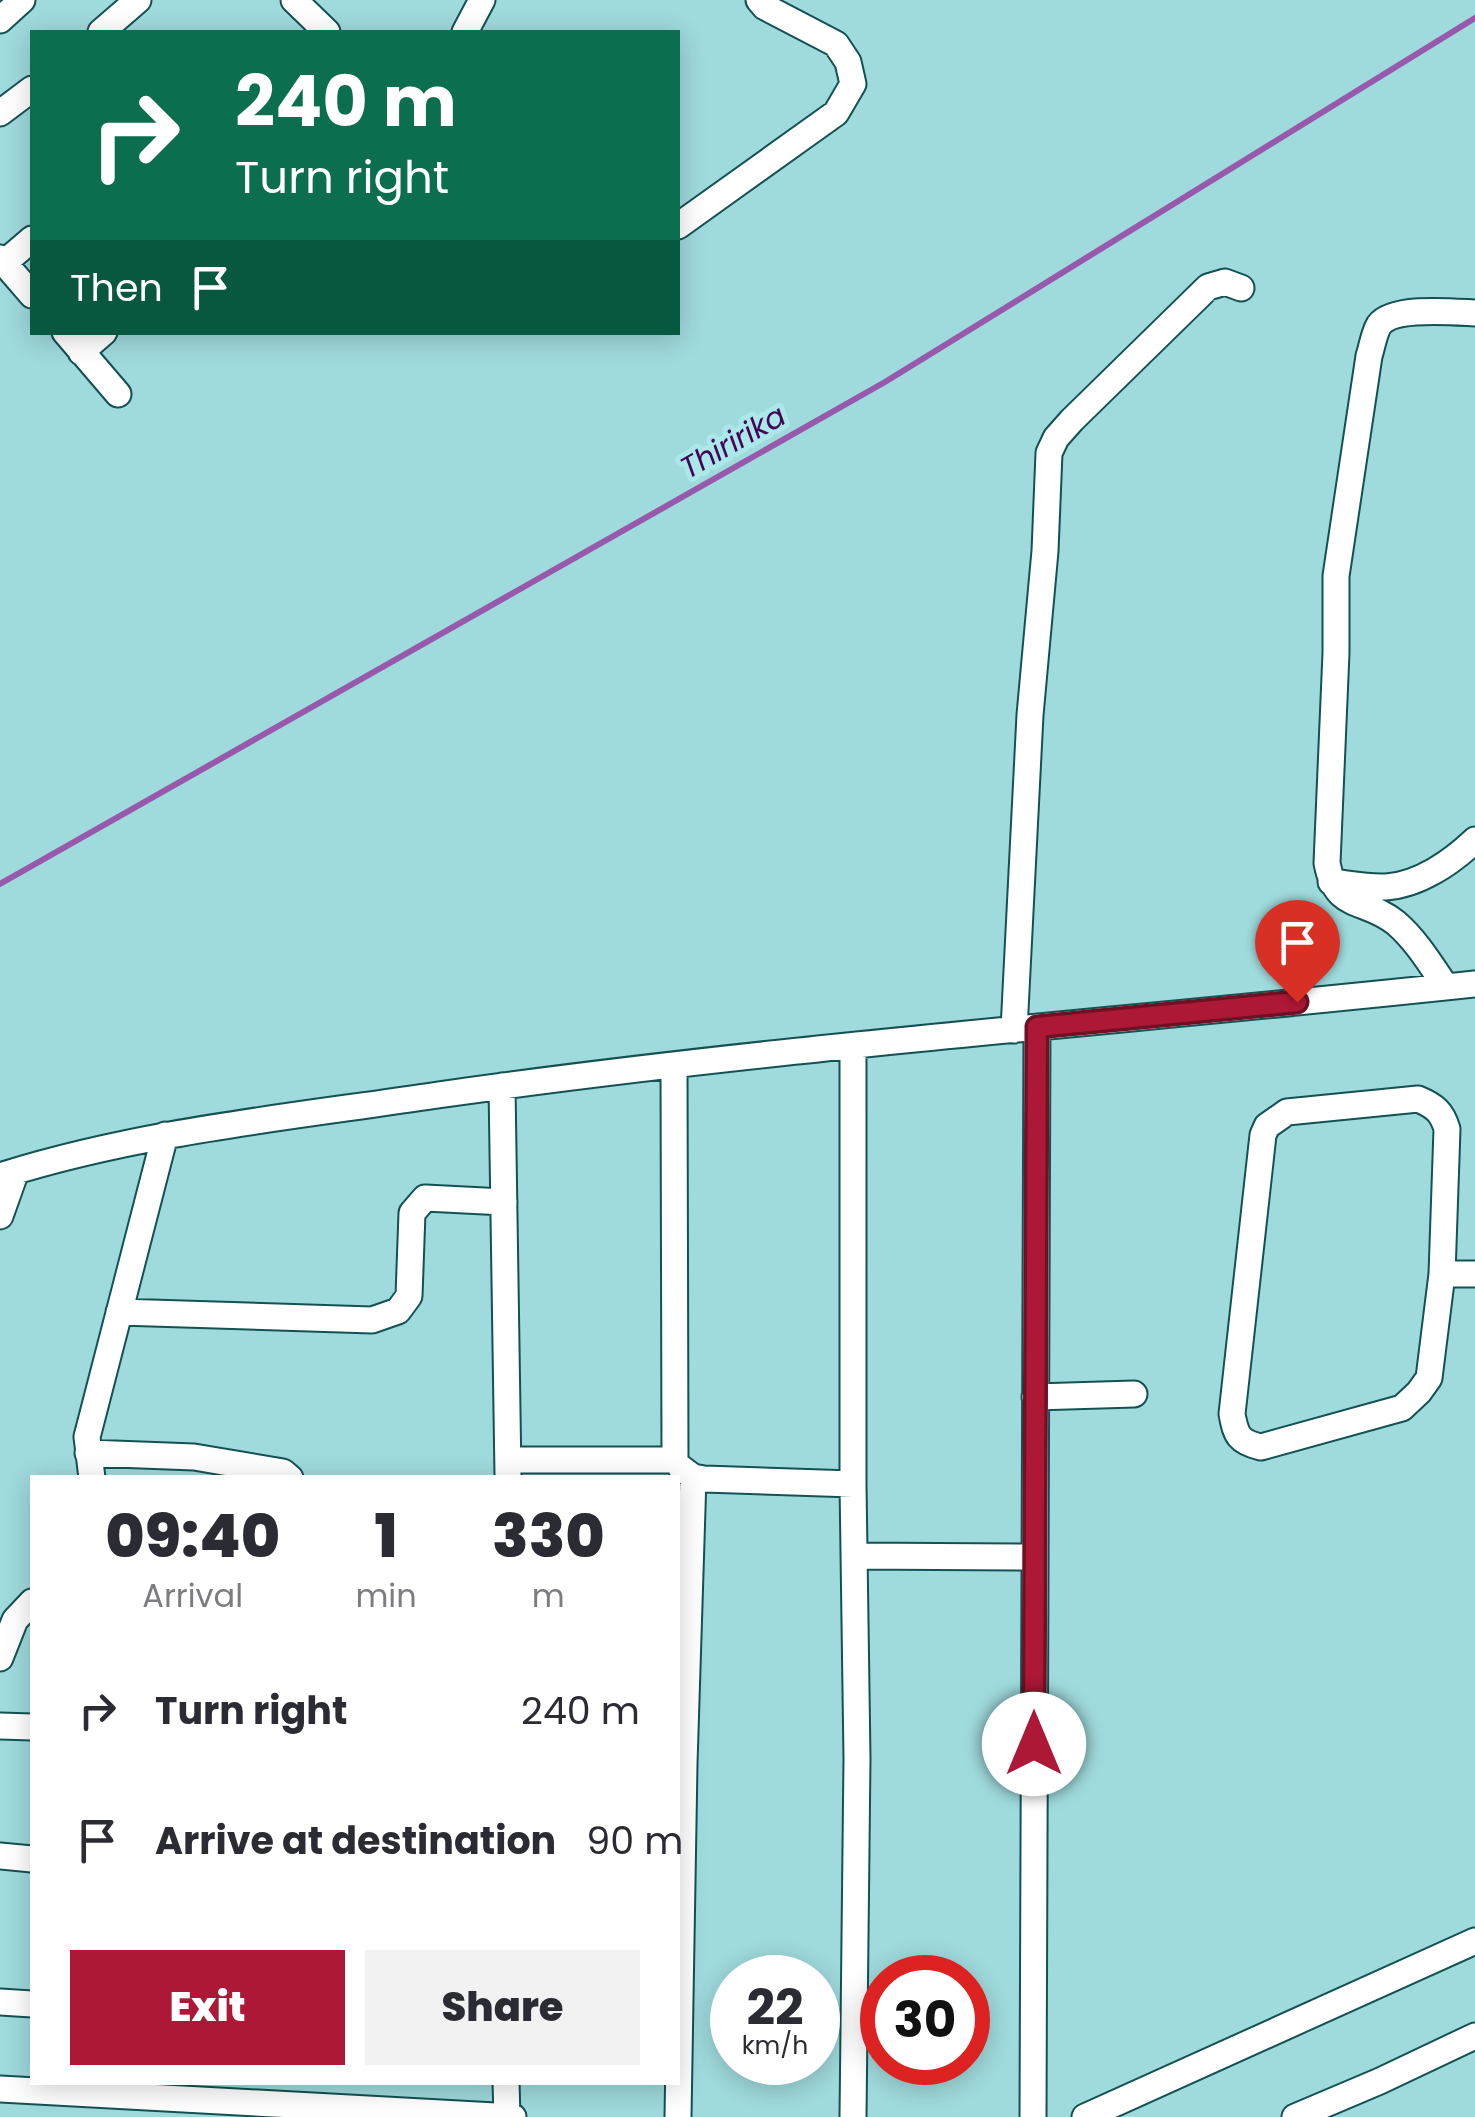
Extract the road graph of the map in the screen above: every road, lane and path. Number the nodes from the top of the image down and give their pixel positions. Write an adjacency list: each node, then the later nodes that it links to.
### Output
1 (22, 0): 6 (street)
2 (138, 0): 7 (street)
3 (294, 0): 8 (street)
4 (482, 0): 9 (street)
5 (759, 0): 12 (street)
6 (0, 20)
7 (103, 30)
8 (325, 30)
9 (466, 30)
10 (30, 91): 11 (street)
11 (0, 114)
12 (680, 225)
13 (30, 240): 14 (street)
14 (2, 260): 16 (street)
15 (1242, 288): 24 (street)
16 (30, 293)
17 (1475, 314): 21 (street)
18 (73, 342): 19 (street)
19 (118, 394)
20 (1475, 840): 21 (street)
21 (1331, 882): 23 (street)
22 (1475, 984): 23 (street)
23 (1446, 987): 24 (street)
24 (1026, 1028): 25 (street); 36 (street)
25 (853, 1047): 26 (street); 41 (street)
26 (674, 1066): 27 (street); 39 (street)
27 (502, 1086): 28 (street); 30 (street)
28 (165, 1135): 29 (street); 34 (street)
29 (8, 1173): 31 (street)
30 (504, 1202): 34 (street); 38 (street)
31 (0, 1216)
32 (1442, 1274): 32 (street); 33 (street)
33 (1475, 1274)
34 (119, 1312): 37 (street)
35 (1134, 1394): 36 (street)
36 (1034, 1397): 43 (street)
37 (90, 1465): 40 (street)
38 (508, 1469): 39 (street)
39 (684, 1469): 41 (street); 51 (street)
40 (286, 1475)
41 (853, 1484): 42 (street)
42 (854, 1556): 43 (street); 61 (street)
43 (1034, 1557): 62 (street)
44 (30, 1604): 45 (street)
45 (0, 1658)
46 (0, 1726): 47 (street)
47 (30, 1728)
48 (0, 1856): 49 (street)
49 (30, 1859)
50 (1475, 1941): 63 (street)
51 (680, 1999)
52 (0, 2002): 53 (street)
53 (30, 2004)
54 (1475, 2036): 64 (street)
55 (506, 2085): 59 (street)
56 (679, 2085): 60 (street)
57 (0, 2089): 58 (street)
58 (296, 2111): 59 (street)
59 (510, 2117)
60 (678, 2117)
61 (852, 2117)
62 (1033, 2117)
63 (1085, 2117)
64 (1295, 2117)

